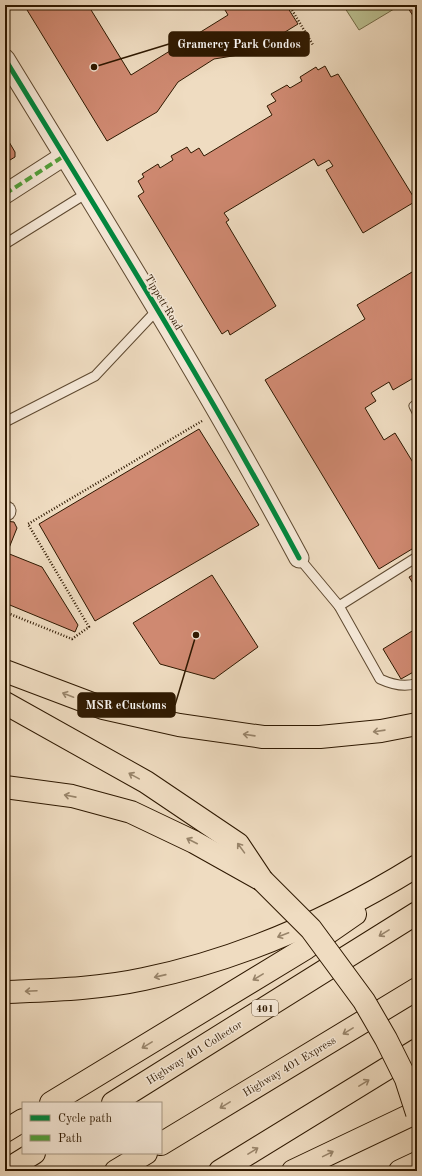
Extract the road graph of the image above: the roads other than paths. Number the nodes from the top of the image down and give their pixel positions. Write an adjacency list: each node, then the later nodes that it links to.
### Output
1 (6, 63): 2 (street, Tippett Road)
2 (64, 156): 3 (street, Tippett Road); 4 (street)
3 (87, 193): 5 (lane); 6 (street, Tippett Road)
4 (5, 194)
5 (5, 244)
6 (157, 310): 9 (lane); 11 (street, Tippett Road)
7 (417, 404): 8 (lane)
8 (417, 412)
9 (5, 422)
10 (417, 557): 12 (lane)
11 (299, 558): 12 (lane)
12 (339, 606): 14 (lane)
13 (5, 671): 16 (highway, one-way to 13)
14 (417, 683)
15 (5, 703): 19 (highway, one-way to 15)
16 (417, 724)
17 (5, 787): 19 (highway, one-way to 17)
18 (417, 867): 22 (highway, one-way to 22); 24 (highway, one-way to 24)
19 (262, 880): 26 (highway, bridge)
20 (417, 913): 25 (highway, Highway 401 Collector / 401, one-way to 25)
21 (417, 989): 29 (highway, Highway 401 Express, one-way to 29)
22 (5, 992)
23 (417, 1050): 35 (highway, one-way to 23)
24 (53, 1102)
25 (116, 1102)
26 (417, 1112): 36 (highway, one-way to 26)
27 (22, 1121): 28 (highway)
28 (5, 1131)
29 (162, 1143)
30 (32, 1154): 33 (highway)
31 (144, 1154): 34 (highway)
32 (417, 1163): 37 (highway)
33 (5, 1171)
34 (116, 1171)
35 (220, 1171)
36 (293, 1171)
37 (400, 1171)

